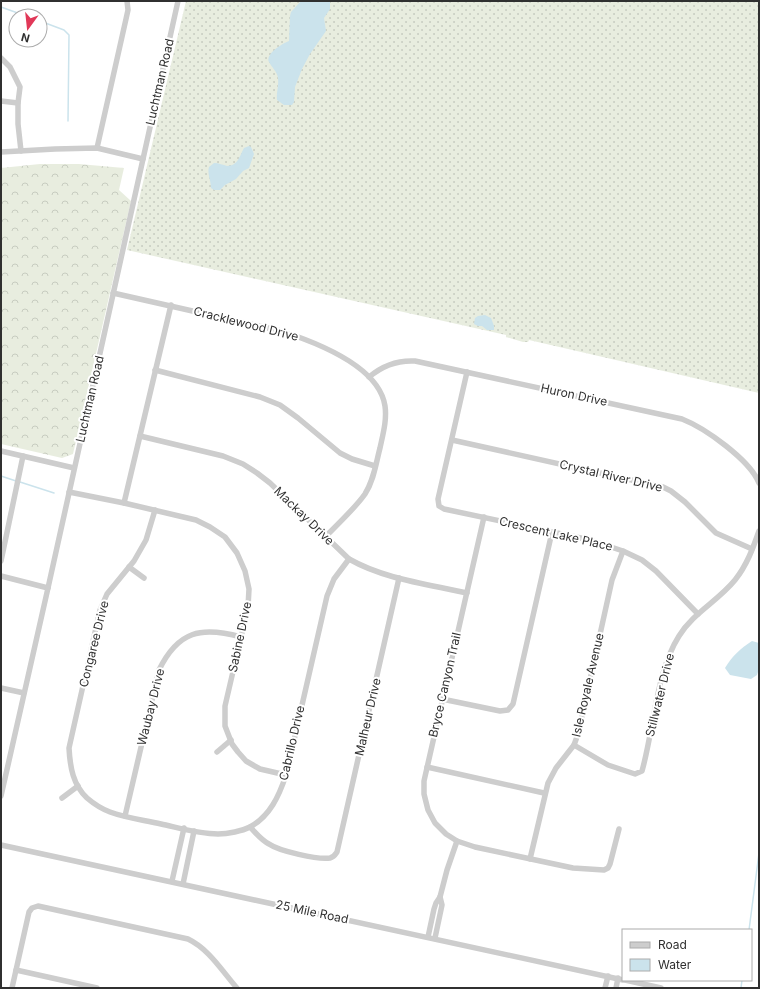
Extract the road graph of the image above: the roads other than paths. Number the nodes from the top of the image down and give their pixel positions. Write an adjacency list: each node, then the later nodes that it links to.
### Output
1 (127, 1): 6 (street)
2 (178, 1): 9 (street, Luchtman Road)
3 (1, 58): 5 (street)
4 (1, 101): 5 (street)
5 (18, 103): 7 (street)
6 (97, 148): 7 (street); 9 (street)
7 (20, 151): 8 (street)
8 (1, 152)
9 (143, 159): 10 (street, Luchtman Road)
10 (113, 293): 11 (street, Cracklewood Drive); 20 (street, Luchtman Road)
11 (171, 305): 12 (street); 14 (street, Cracklewood Drive)
12 (155, 370): 15 (street); 19 (street)
13 (467, 372): 14 (street, Huron Drive); 16 (street); 21 (street, Huron Drive)
14 (369, 377): 19 (street, Cracklewood Drive)
15 (140, 436): 23 (street); 28 (street, Mackay Drive)
16 (452, 440): 25 (street, Crescent Lake Place); 29 (street, Crystal River Drive)
17 (1, 451): 18 (street)
18 (23, 456): 20 (street); 32 (street)
19 (375, 466): 28 (street, Cracklewood Drive)
20 (74, 468): 22 (street, Luchtman Road)
21 (759, 483)
22 (69, 492): 23 (street, Sabine Drive); 37 (street, Luchtman Road)
23 (124, 503): 24 (street, Sabine Drive)
24 (155, 510): 33 (street, Congaree Drive); 40 (street, Sabine Drive)
25 (484, 517): 27 (street, Crescent Lake Place); 38 (street, Bryce Canyon Trail)
26 (759, 531): 29 (street)
27 (552, 532): 30 (street, Crescent Lake Place); 43 (street)
28 (326, 536): 31 (street, Mackay Drive)
29 (752, 549): 39 (street, Stillwater Drive)
30 (623, 551): 39 (street, Crescent Lake Place); 45 (street, Isle Royale Avenue)
31 (348, 559): 36 (street, Mackay Drive); 48 (street, Cabrillo Drive)
32 (1, 561)
33 (129, 567): 35 (street); 49 (street, Congaree Drive)
34 (1, 576): 37 (street)
35 (144, 578)
36 (399, 578): 38 (street, Mackay Drive); 54 (street, Malheur Drive)
37 (48, 588): 42 (street, Luchtman Road)
38 (467, 593): 43 (street, Bryce Canyon Trail)
39 (698, 614): 45 (street, Stillwater Drive)
40 (241, 637): 44 (street, Sabine Drive); 53 (street, Waubay Drive)
41 (1, 688): 42 (street)
42 (24, 693): 51 (street, Luchtman Road)
43 (442, 699): 47 (street, Bryce Canyon Trail)
44 (231, 740): 46 (street); 48 (street, Sabine Drive)
45 (574, 745): 50 (street, Isle Royale Avenue)
46 (216, 752)
47 (427, 767): 50 (street); 58 (street, Bryce Canyon Trail)
48 (286, 775): 54 (street, Cabrillo Drive)
49 (79, 788): 52 (street); 53 (street, Cabrillo Drive)
50 (544, 793): 60 (street, Isle Royale Avenue)
51 (1, 796)
52 (62, 798)
53 (125, 816): 55 (street, Cabrillo Drive)
54 (250, 827): 57 (street, Cabrillo Drive)
55 (184, 828): 57 (street, Cabrillo Drive); 61 (street)
56 (619, 829): 60 (street, Bryce Canyon Trail)
57 (194, 831): 62 (street)
58 (457, 841): 60 (street, Bryce Canyon Trail); 63 (street)
59 (1, 844): 61 (street, 25 Mile Road)
60 (530, 859)
61 (172, 881): 62 (street, 25 Mile Road)
62 (183, 884): 64 (street, 25 Mile Road)
63 (440, 897): 64 (street); 65 (street)
64 (428, 937): 65 (street, 25 Mile Road)
65 (436, 938): 67 (street, 25 Mile Road)
66 (16, 970): 70 (street); 71 (street); 72 (street)
67 (608, 976): 68 (street, 25 Mile Road); 73 (street)
68 (622, 979): 74 (street)
69 (631, 981): 75 (street, 25 Mile Road)
70 (12, 988)
71 (96, 988)
72 (237, 988)
73 (605, 988)
74 (616, 988)
75 (661, 988)

